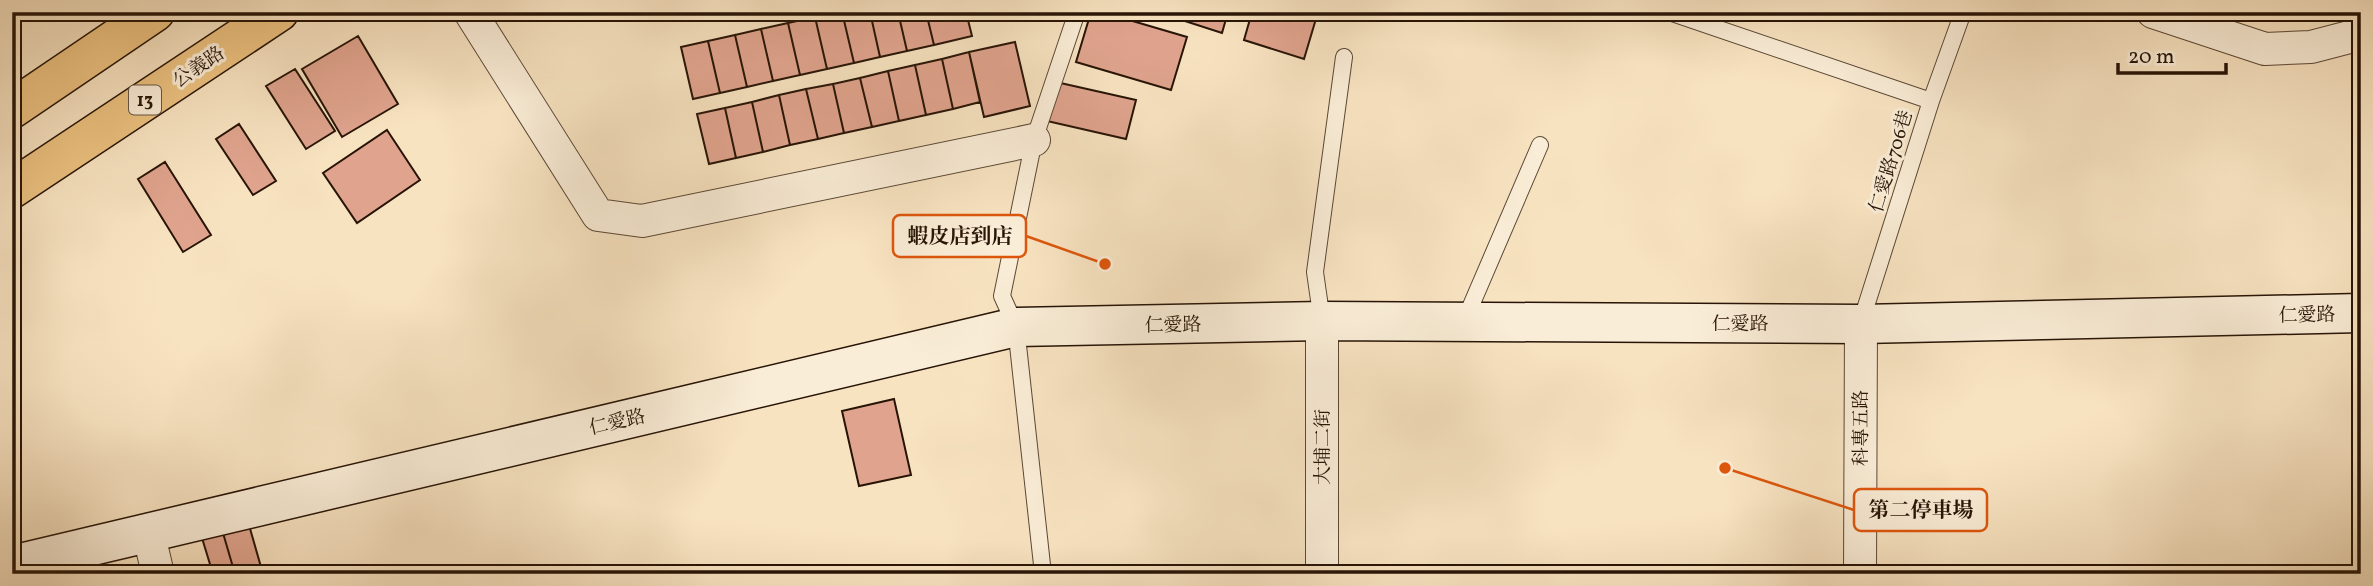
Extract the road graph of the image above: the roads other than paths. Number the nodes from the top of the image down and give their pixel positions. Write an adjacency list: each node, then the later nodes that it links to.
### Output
1 (155, 12): 11 (main road)
2 (279, 12): 14 (main road, 公義路 / 13)
3 (470, 12): 12 (street)
4 (1077, 12): 12 (lane)
5 (1668, 12): 10 (lane)
6 (1963, 12): 10 (lane, 仁愛路706巷)
7 (2153, 12): 8 (street)
8 (2361, 34)
9 (1344, 57): 16 (lane)
10 (1931, 101): 18 (lane, 仁愛路706巷)
11 (12, 109)
12 (1034, 140): 19 (lane)
13 (1540, 145): 17 (lane)
14 (12, 189)
15 (2361, 313): 18 (street, 仁愛路)
16 (1322, 321): 17 (street, 仁愛路); 19 (street, 仁愛路); 24 (street, 大埔二街)
17 (1464, 321): 18 (street, 仁愛路)
18 (1861, 324): 25 (street, 科專五路)
19 (1016, 327): 20 (street, 仁愛路); 23 (lane)
20 (148, 531): 21 (street, 仁愛路); 22 (street)
21 (12, 565)
22 (158, 574)
23 (1043, 574)
24 (1322, 574)
25 (1860, 574)

